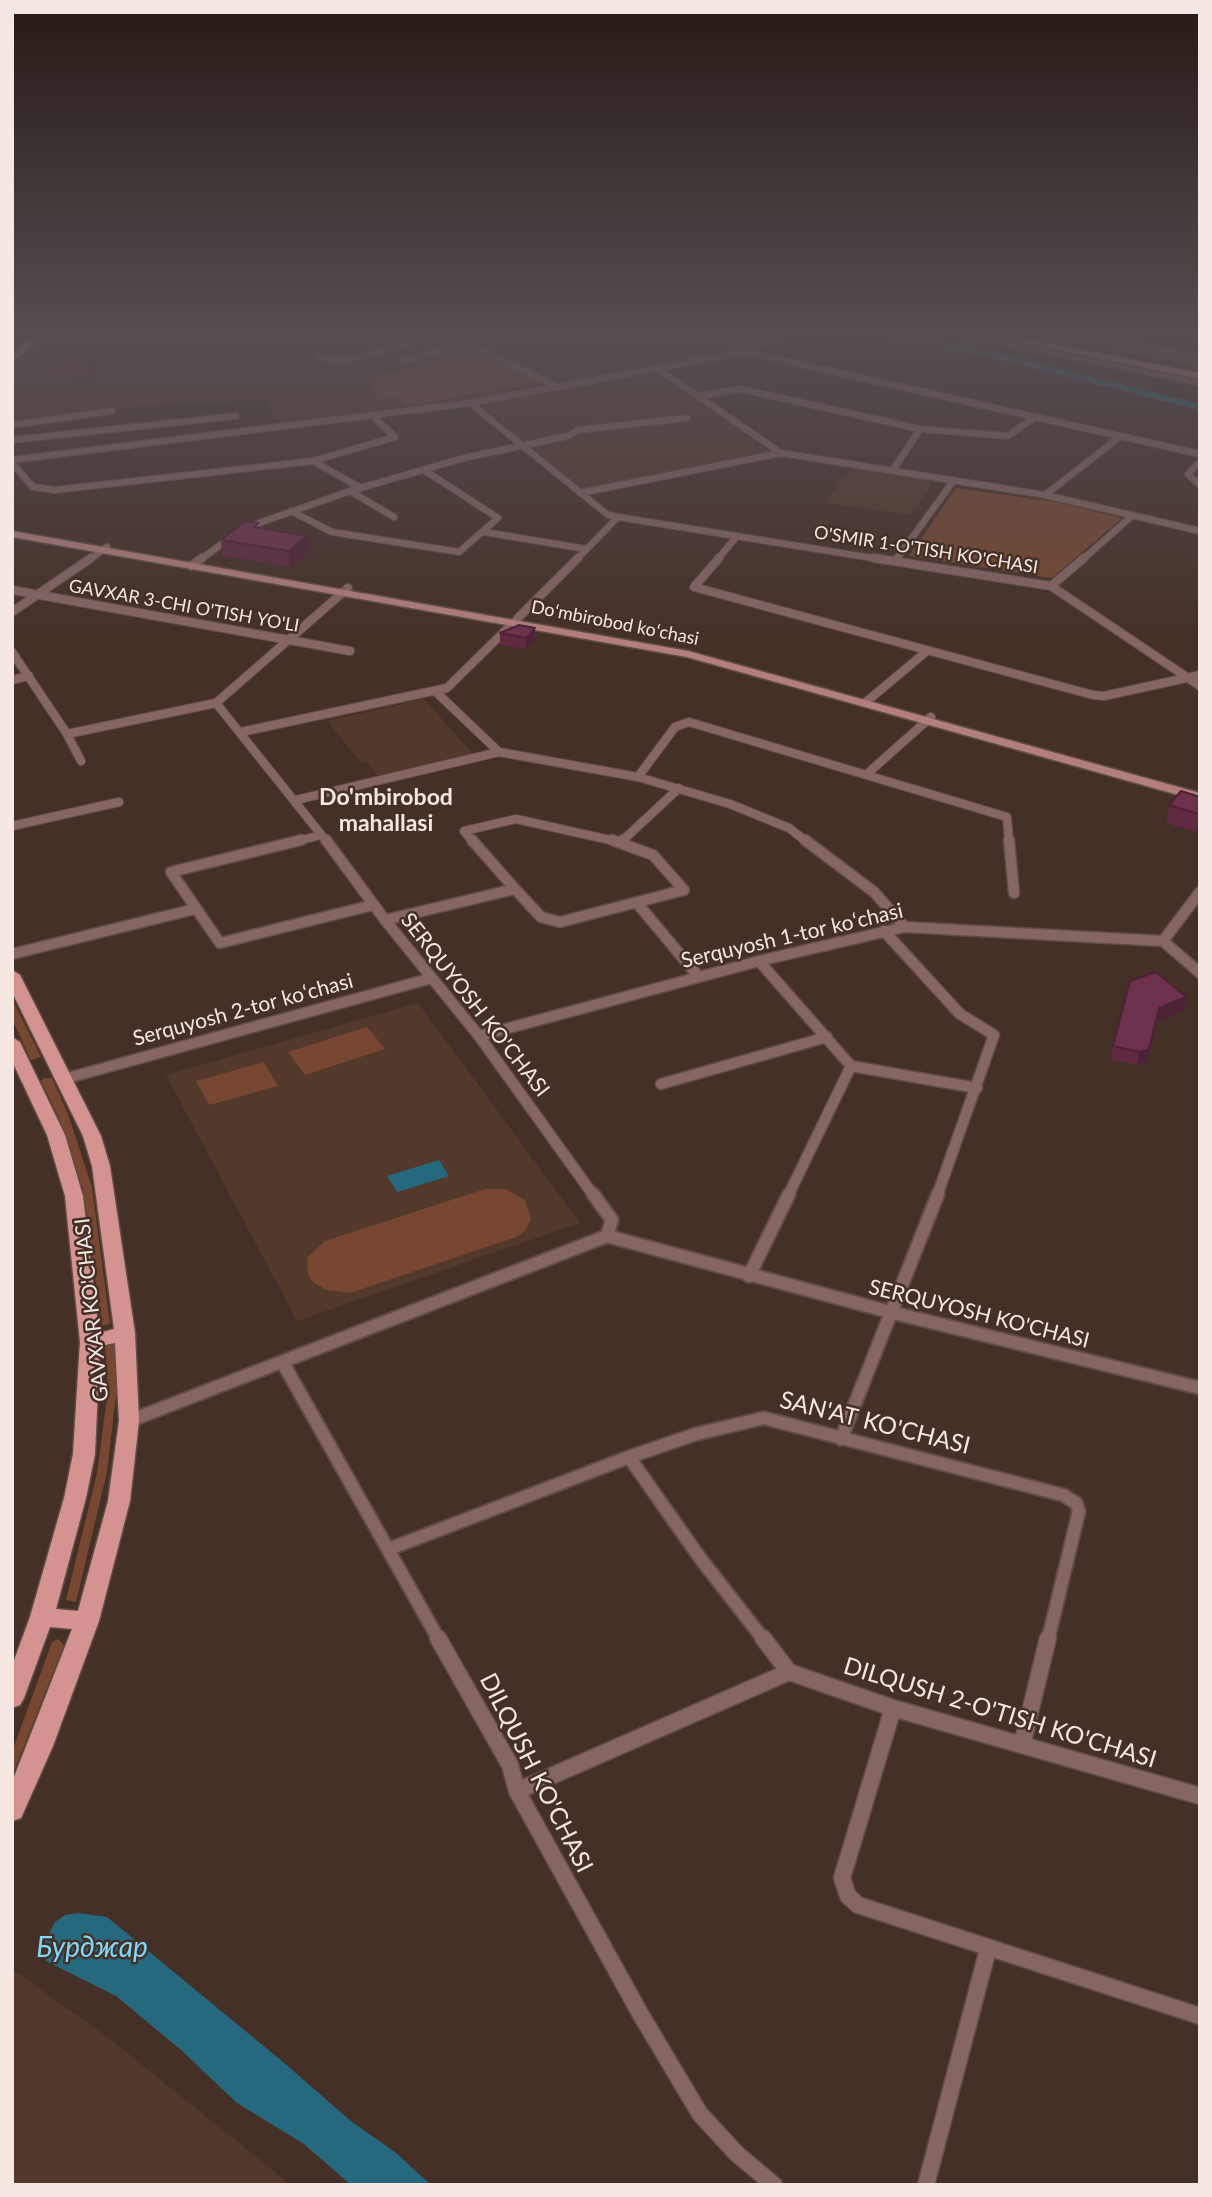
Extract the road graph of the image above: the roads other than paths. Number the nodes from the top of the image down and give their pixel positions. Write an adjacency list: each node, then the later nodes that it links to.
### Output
1 (1121, 436): 24 (street)
2 (44, 437): 10 (street)
3 (217, 437): 15 (street)
4 (395, 437): 14 (street)
5 (513, 437): 11 (street)
6 (565, 437): 11 (street)
7 (757, 437): 12 (street)
8 (915, 437): 18 (street)
9 (1123, 437): 13 (street)
10 (12, 440)
11 (524, 445): 17 (street); 23 (street)
12 (781, 453): 18 (street); 23 (street)
13 (1200, 454)
14 (313, 461): 15 (street); 21 (street)
15 (12, 462)
16 (1200, 462): 20 (street)
17 (424, 470): 21 (street); 32 (street)
18 (893, 470): 19 (street)
19 (954, 480): 24 (street); 36 (street)
20 (1200, 485)
21 (361, 488): 22 (street)
22 (350, 491): 25 (street); 27 (street)
23 (580, 493): 28 (street)
24 (1045, 495): 26 (street)
25 (291, 510): 32 (street); 37 (street)
26 (1133, 515): 30 (street); 38 (street)
27 (394, 516)
28 (618, 517): 33 (street, O'SMIR 1-O'TISH KO'CHASI); 35 (street)
29 (1200, 523): 30 (street)
30 (1196, 530)
31 (12, 532): 34 (main road, Doʻmbirobod koʻchasi)
32 (484, 532): 35 (street)
33 (737, 536): 36 (street, O'SMIR 1-O'TISH KO'CHASI); 46 (street)
34 (105, 548): 37 (main road, Doʻmbirobod koʻchasi); 41 (street)
35 (586, 549): 43 (street)
36 (896, 561): 38 (street, O'SMIR 1-O'TISH KO'CHASI)
37 (193, 564): 40 (main road, Doʻmbirobod koʻchasi)
38 (1051, 586): 50 (street, O'SMIR 1-O'TISH KO'CHASI)
39 (12, 590): 41 (street, GAVXAR 3-CHI O'TISH YO'LI)
40 (345, 590): 43 (main road, Doʻmbirobod koʻchasi); 44 (street)
41 (37, 595): 42 (street); 44 (street, GAVXAR 3-CHI O'TISH YO'LI)
42 (12, 612)
43 (516, 620): 53 (street); 54 (main road, Doʻmbirobod koʻchasi)
44 (289, 641): 45 (street, GAVXAR 3-CHI O'TISH YO'LI); 55 (street)
45 (350, 651)
46 (927, 651): 50 (street); 54 (street)
47 (12, 652): 49 (street)
48 (1200, 675): 50 (street)
49 (29, 676): 51 (street); 58 (street)
50 (1187, 678): 52 (street, O'SMIR 1-O'TISH KO'CHASI)
51 (12, 680)
52 (1200, 686)
53 (435, 691): 57 (street); 59 (street)
54 (869, 701): 56 (main road, Doʻmbirobod koʻchasi)
55 (215, 703): 57 (street, SERQUYOSH KO'CHASI); 58 (street)
56 (929, 718): 61 (street); 64 (main road, Doʻmbirobod koʻchasi); 65 (main road, Doʻmbirobod koʻchasi)
57 (241, 732): 66 (street, SERQUYOSH KO'CHASI)
58 (66, 734): 60 (street)
59 (499, 752): 62 (street); 66 (street)
60 (81, 761)
61 (868, 773): 62 (street); 73 (street)
62 (638, 777): 63 (street)
63 (679, 788): 70 (street); 78 (street)
64 (1200, 792)
65 (1200, 797)
66 (296, 800): 69 (street, SERQUYOSH KO'CHASI)
67 (119, 802): 68 (street)
68 (12, 826)
69 (321, 835): 75 (street, SERQUYOSH KO'CHASI); 76 (street)
70 (621, 842): 71 (street); 74 (street)
71 (516, 889): 74 (street); 77 (street)
72 (1200, 892): 80 (street)
73 (1014, 893)
74 (637, 903): 85 (street)
75 (373, 905): 76 (street); 77 (street, SERQUYOSH KO'CHASI)
76 (195, 909): 81 (street)
77 (385, 920): 86 (street, SERQUYOSH KO'CHASI)
78 (905, 928): 79 (street, Serquyosh 1-tor koʻchasi); 80 (street, Serquyosh 1-tor koʻchasi)
79 (884, 932): 82 (street, Serquyosh 1-tor koʻchasi); 95 (street)
80 (1163, 941): 83 (street)
81 (12, 954)
82 (759, 961): 85 (street, Serquyosh 1-tor koʻchasi); 88 (street)
83 (1200, 974)
84 (12, 975): 90 (main road, GAVXAR KO'CHASI)
85 (698, 976): 87 (street, Serquyosh 1-tor koʻchasi)
86 (432, 978): 87 (street, SERQUYOSH KO'CHASI); 93 (street, Serquyosh 2-tor koʻchasi)
87 (479, 1036): 96 (street, SERQUYOSH KO'CHASI)
88 (827, 1037): 91 (street); 94 (street)
89 (12, 1042): 92 (main road, GAVXAR KO'CHASI)
90 (56, 1060): 92 (main road); 93 (main road, GAVXAR KO'CHASI)
91 (850, 1066): 95 (street); 97 (street)
92 (25, 1069): 100 (main road, GAVXAR KO'CHASI)
93 (64, 1079): 99 (main road, GAVXAR KO'CHASI)
94 (661, 1084)
95 (977, 1088): 98 (street)
96 (607, 1236): 97 (street, SERQUYOSH KO'CHASI); 101 (street)
97 (749, 1276): 98 (street, SERQUYOSH KO'CHASI)
98 (890, 1312): 102 (street, SERQUYOSH KO'CHASI); 104 (street)
99 (125, 1333): 100 (main road); 103 (main road, GAVXAR KO'CHASI)
100 (90, 1342): 107 (main road, GAVXAR KO'CHASI)
101 (283, 1363): 103 (street); 106 (street, DILQUSH KO'CHASI)
102 (1200, 1388)
103 (129, 1420): 108 (main road, GAVXAR KO'CHASI)
104 (841, 1439): 105 (street, SAN'AT KO'CHASI); 112 (street, SAN'AT KO'CHASI)
105 (629, 1457): 106 (street, SAN'AT KO'CHASI); 109 (street)
106 (389, 1549): 113 (street, DILQUSH KO'CHASI)
107 (42, 1617): 108 (main road); 110 (main road, GAVXAR KO'CHASI)
108 (87, 1621): 115 (main road, GAVXAR KO'CHASI)
109 (789, 1672): 111 (street, DILQUSH 2-O'TISH KO'CHASI); 113 (street)
110 (12, 1698)
111 (893, 1708): 112 (street, DILQUSH 2-O'TISH KO'CHASI); 116 (street)
112 (1022, 1745): 114 (street, DILQUSH 2-O'TISH KO'CHASI)
113 (517, 1791): 118 (street, DILQUSH KO'CHASI)
114 (1200, 1796)
115 (17, 1800)
116 (988, 1949): 117 (street); 119 (street)
117 (1200, 2016)
118 (774, 2185)
119 (926, 2185)

